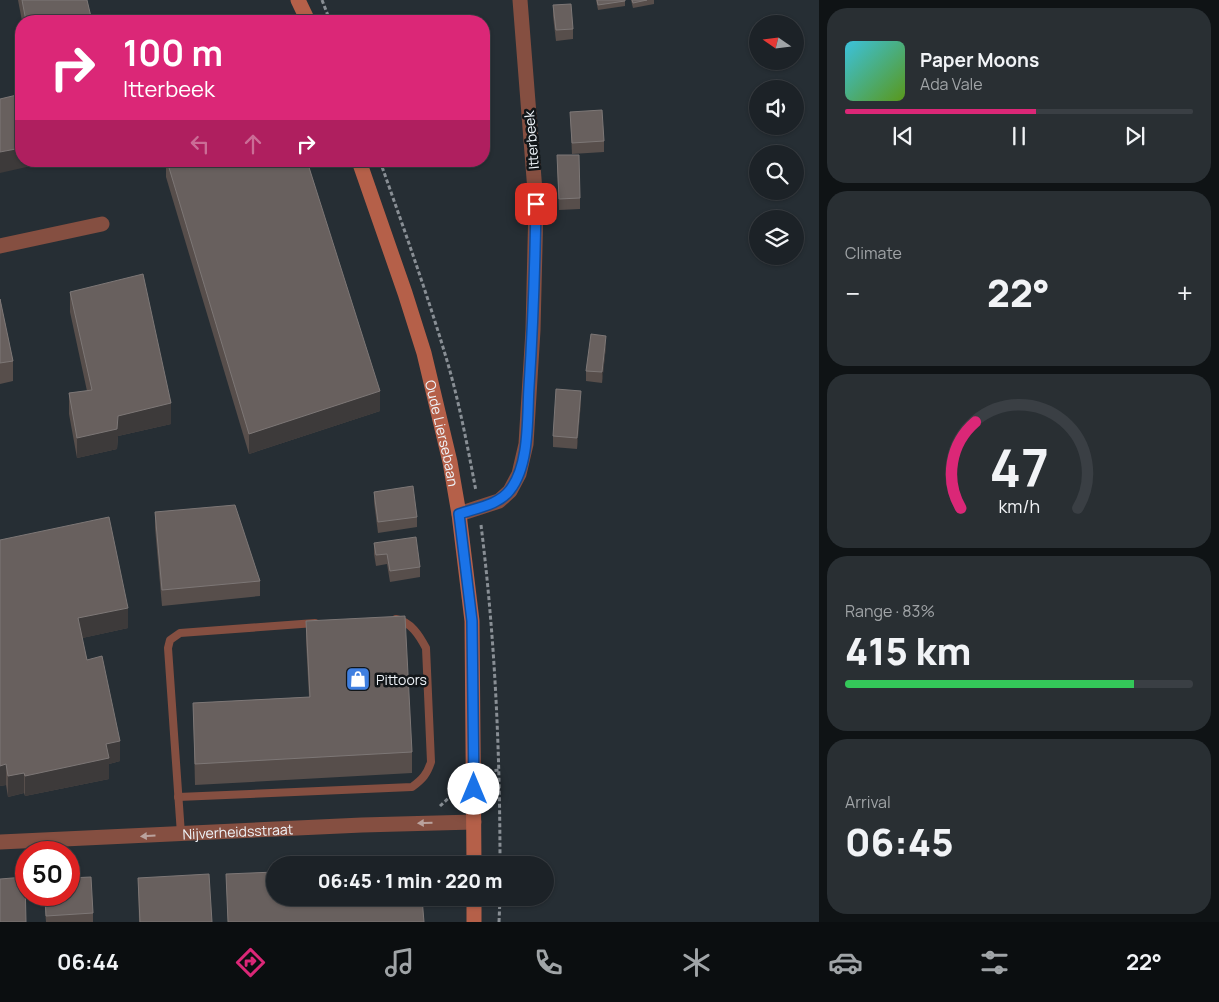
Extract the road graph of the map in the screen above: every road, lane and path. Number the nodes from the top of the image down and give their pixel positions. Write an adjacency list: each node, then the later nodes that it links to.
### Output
1 (298, 0): 5 (main road)
2 (304, 0): 6 (main road)
3 (322, 0): 7 (path)
4 (520, 0): 11 (street, Itterbeek)
5 (306, 15)
6 (308, 15)
7 (328, 15)
8 (361, 167): 12 (main road, Oude Liersebaan)
9 (102, 224): 10 (street)
10 (0, 246)
11 (478, 508): 12 (street, Itterbeek); 15 (path)
12 (459, 514): 16 (main road, Oude Liersebaan)
13 (390, 618): 17 (lane)
14 (324, 623): 17 (lane)
15 (500, 770): 16 (path); 23 (path)
16 (474, 772): 18 (path); 19 (main road, Oude Liersebaan)
17 (178, 797): 20 (lane)
18 (433, 809)
19 (474, 822): 20 (street, Nijverheidsstraat, one-way to 20); 22 (main road, Oude Liersebaan)
20 (180, 834): 21 (street, Nijverheidsstraat, one-way to 21)
21 (0, 842)
22 (474, 856)
23 (500, 856)
24 (474, 906): 26 (main road)
25 (500, 906): 27 (path)
26 (474, 922)
27 (500, 922)

